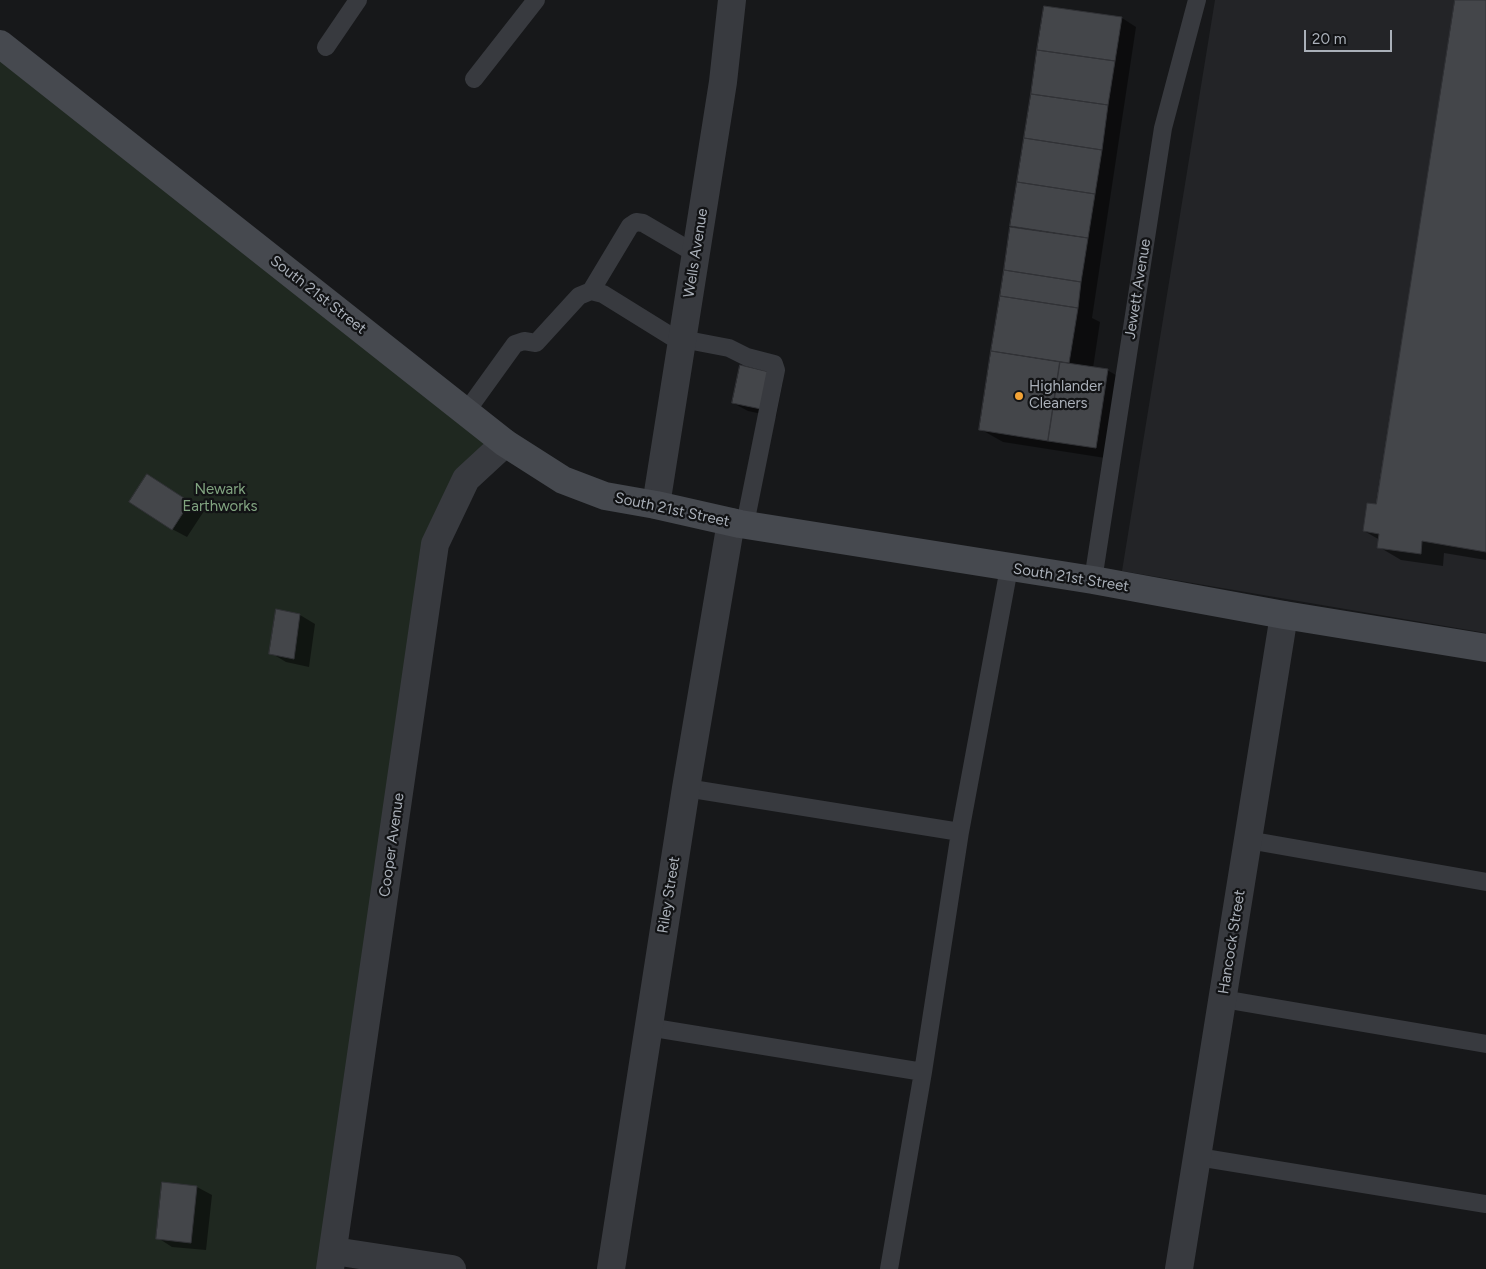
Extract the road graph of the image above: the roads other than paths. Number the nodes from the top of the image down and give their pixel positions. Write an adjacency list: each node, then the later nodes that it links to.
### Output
1 (358, 0): 6 (lane)
2 (536, 0): 7 (lane)
3 (1197, 0): 16 (lane, Jewett Avenue)
4 (725, 4): 8 (street, Wells Avenue)
5 (0, 44): 11 (main road, South 21st Street)
6 (326, 48)
7 (474, 79)
8 (696, 254): 9 (lane); 10 (street, Wells Avenue)
9 (590, 291): 10 (lane); 11 (lane)
10 (682, 341): 13 (street, Wells Avenue); 14 (lane)
11 (466, 412): 12 (main road, South 21st Street)
12 (505, 443): 13 (main road, South 21st Street); 29 (street, Cooper Avenue)
13 (656, 505): 14 (main road, South 21st Street)
14 (738, 523): 15 (main road, South 21st Street); 19 (street, Riley Street)
15 (1009, 568): 16 (main road, South 21st Street); 20 (lane)
16 (1093, 580): 17 (main road, South 21st Street)
17 (1284, 615): 18 (main road, South 21st Street); 21 (street, Hancock Street)
18 (1486, 648)
19 (686, 788): 20 (lane); 24 (street, Riley Street)
20 (960, 832): 26 (lane)
21 (1248, 840): 22 (lane); 23 (street, Hancock Street)
22 (1486, 882)
23 (1223, 999): 25 (lane); 27 (street, Hancock Street)
24 (648, 1027): 26 (lane); 31 (street, Riley Street)
25 (1486, 1044)
26 (923, 1072): 32 (lane)
27 (1198, 1157): 28 (lane); 33 (street, Hancock Street)
28 (1486, 1204)
29 (332, 1260): 30 (street)
30 (452, 1269)
31 (611, 1269)
32 (889, 1269)
33 (1179, 1269)

